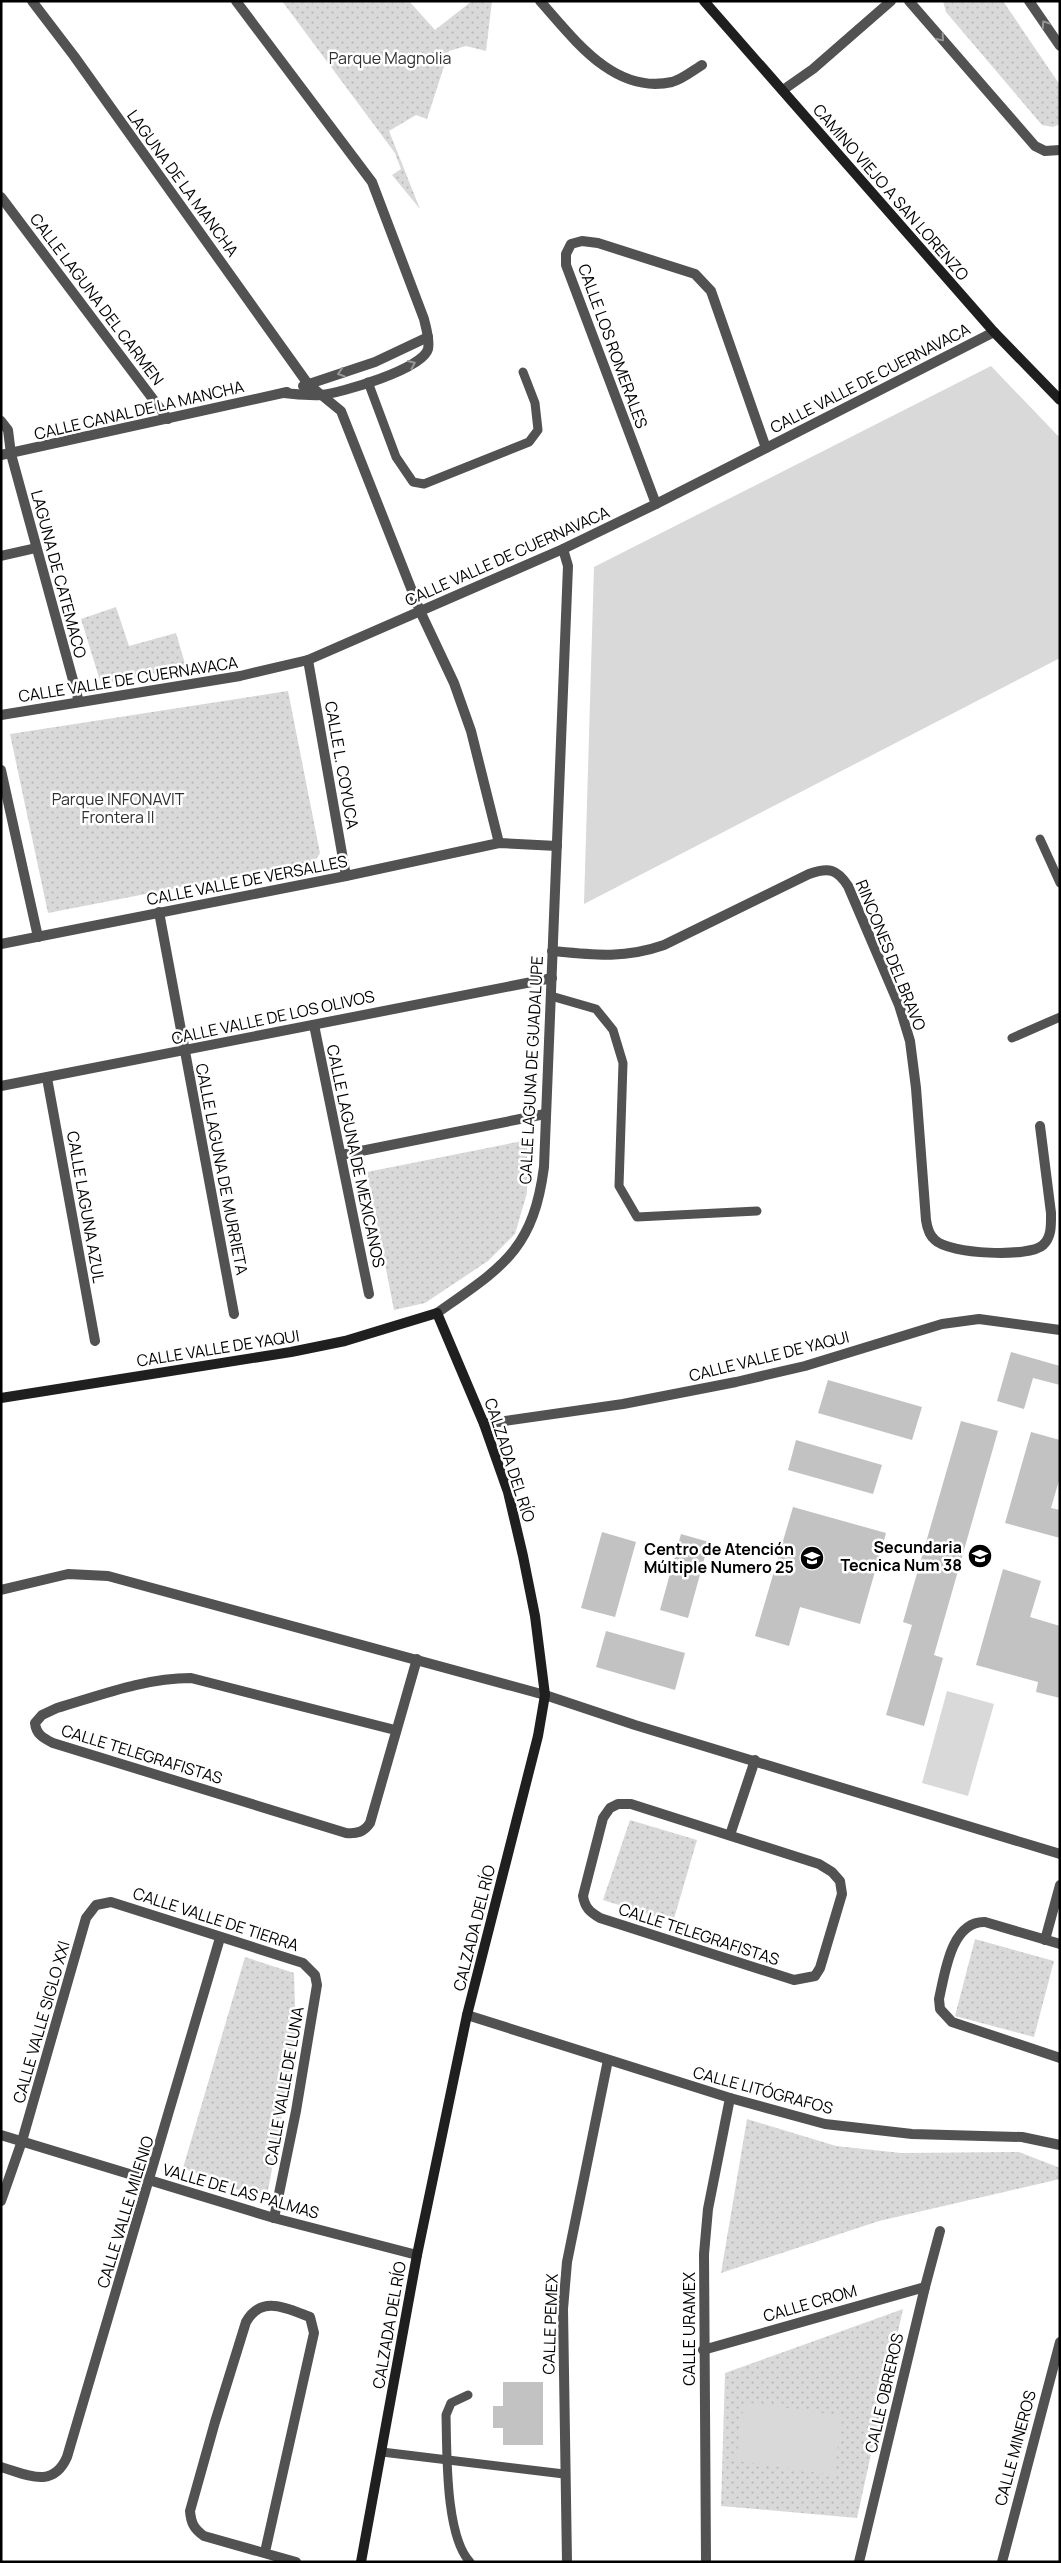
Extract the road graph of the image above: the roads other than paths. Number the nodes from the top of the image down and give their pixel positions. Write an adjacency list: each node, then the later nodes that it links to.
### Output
1 (32, 1): 17 (street, LAGUNA DE LA MANCHA)
2 (236, 1): 14 (street)
3 (540, 1): 9 (street)
4 (704, 1): 10 (street, CAMINO VIEJO A SAN LORENZO)
5 (891, 1): 10 (street)
6 (909, 1): 11 (street, one-way to 11)
7 (1029, 1): 8 (street, one-way to 7)
8 (1060, 46)
9 (702, 65)
10 (783, 90): 13 (street, CAMINO VIEJO A SAN LORENZO)
11 (1060, 150)
12 (1, 197): 21 (street, CALLE LAGUNA DEL CARMEN)
13 (994, 332): 20 (street, CAMINO VIEJO A SAN LORENZO); 23 (street, CALLE VALLE DE CUERNAVACA)
14 (428, 338): 16 (street, CALLE CANAL DE LA MANCHA, one-way to 14); 17 (street, CALLE CANAL DE LA MANCHA, one-way to 17)
15 (523, 372): 16 (lane)
16 (368, 382): 19 (street, CALLE CANAL DE LA MANCHA)
17 (308, 384): 18 (street, CALLE CANAL DE LA MANCHA); 19 (street)
18 (283, 393): 19 (street, CALLE CANAL DE LA MANCHA); 21 (street, CALLE CANAL DE LA MANCHA)
19 (322, 395): 29 (street)
20 (1060, 400)
21 (168, 419): 24 (street, CALLE CANAL DE LA MANCHA)
22 (1, 421): 24 (street, LAGUNA DE CATEMACO)
23 (766, 448): 25 (street, CALLE VALLE DE CUERNAVACA); 25 (street, CALLE LOS ROMERALES)
24 (6, 455): 26 (street, LAGUNA DE CATEMACO)
25 (656, 504): 27 (street, CALLE VALLE DE CUERNAVACA)
26 (36, 548): 28 (street); 31 (street, LAGUNA DE CATEMACO)
27 (563, 549): 29 (street, CALLE VALLE DE CUERNAVACA); 36 (street, CALLE LAGUNA DE GUADALUPE)
28 (1, 556)
29 (420, 611): 30 (street, CALLE VALLE DE CUERNAVACA); 35 (street)
30 (308, 660): 31 (street, CALLE VALLE DE CUERNAVACA); 37 (street, CALLE L. COYUCA)
31 (79, 702): 32 (street, CALLE VALLE DE CUERNAVACA)
32 (1, 715)
33 (1, 770): 40 (street)
34 (1040, 839): 38 (lane)
35 (499, 843): 36 (street); 37 (street, CALLE VALLE DE VERSALLES)
36 (557, 846): 42 (street, CALLE LAGUNA DE GUADALUPE)
37 (346, 876): 39 (street, CALLE VALLE DE VERSALLES)
38 (1060, 882)
39 (159, 912): 40 (street, CALLE VALLE DE VERSALLES); 48 (street, CALLE LAGUNA DE MURRIETA)
40 (38, 937): 41 (street, CALLE VALLE DE VERSALLES)
41 (1, 944)
42 (552, 951): 43 (street, CALLE LAGUNA DE GUADALUPE); 52 (street, RINCONES DEL BRAVO)
43 (552, 978): 44 (street, CALLE LAGUNA DE GUADALUPE); 46 (street, CALLE VALLE DE LOS OLIVOS)
44 (551, 996): 51 (street, CALLE LAGUNA DE GUADALUPE); 54 (lane)
45 (1060, 1017): 47 (lane)
46 (314, 1025): 48 (street, CALLE VALLE DE LOS OLIVOS); 53 (street, CALLE LAGUNA DE MEXICANOS)
47 (1012, 1038)
48 (185, 1051): 49 (street, CALLE VALLE DE LOS OLIVOS); 57 (street, CALLE LAGUNA DE MURRIETA)
49 (47, 1078): 50 (street, CALLE VALLE DE LOS OLIVOS); 59 (street, CALLE LAGUNA AZUL)
50 (1, 1086)
51 (545, 1114): 53 (street); 56 (street, CALLE LAGUNA DE GUADALUPE)
52 (1040, 1126)
53 (341, 1155): 55 (street, CALLE LAGUNA DE MEXICANOS)
54 (757, 1212)
55 (369, 1294)
56 (438, 1313): 60 (street, CALLE VALLE DE YAQUI); 61 (street, CALZADA DEL RÍO)
57 (234, 1314)
58 (1060, 1330): 61 (street, CALLE VALLE DE YAQUI)
59 (95, 1341)
60 (1, 1398)
61 (484, 1424): 64 (street, CALZADA DEL RÍO)
62 (1, 1590): 63 (street)
63 (417, 1659): 64 (street); 65 (street, CALLE TELEGRAFISTAS)
64 (545, 1694): 66 (street); 75 (street, CALZADA DEL RÍO)
65 (395, 1730): 65 (street, CALLE TELEGRAFISTAS)
66 (755, 1760): 67 (street); 68 (street)
67 (730, 1836): 67 (street, CALLE TELEGRAFISTAS)
68 (1060, 1854)
69 (1060, 1885): 72 (street)
70 (120, 1905): 71 (street, CALLE VALLE DE TIERRA); 80 (street, CALLE VALLE SIGLO XXI)
71 (220, 1938): 74 (street, CALLE VALLE DE TIERRA); 82 (street, CALLE VALLE MILENIO)
72 (1044, 1940): 73 (street); 76 (street)
73 (1060, 1944)
74 (303, 1963): 84 (street, CALLE VALLE DE LUNA)
75 (467, 2016): 77 (street, CALLE LITÓGRAFOS); 86 (street, CALZADA DEL RÍO)
76 (1060, 2058)
77 (608, 2060): 78 (street, CALLE LITÓGRAFOS); 94 (street, CALLE PEMEX)
78 (730, 2098): 81 (street, CALLE LITÓGRAFOS); 89 (street, CALLE URAMEX)
79 (1, 2135): 80 (street, VALLE DE LAS PALMAS)
80 (22, 2141): 82 (street, VALLE DE LAS PALMAS); 83 (street, CALLE VALLE SIGLO XXI)
81 (1060, 2145)
82 (150, 2180): 84 (street, VALLE DE LAS PALMAS); 93 (street, CALLE VALLE MILENIO)
83 (1, 2201)
84 (274, 2218): 86 (street, VALLE DE LAS PALMAS)
85 (940, 2231): 87 (street, CALLE OBREROS)
86 (417, 2255): 91 (street, CALZADA DEL RÍO)
87 (925, 2287): 89 (street, CALLE CROM); 101 (street, CALLE OBREROS)
88 (1060, 2342): 102 (street, CALLE MINEROS)
89 (703, 2350): 100 (street, CALLE URAMEX)
90 (468, 2395): 92 (lane)
91 (382, 2452): 92 (lane); 97 (street, CALZADA DEL RÍO)
92 (447, 2460): 94 (lane); 98 (lane)
93 (1, 2467)
94 (564, 2474): 99 (street, CALLE PEMEX)
95 (265, 2552): 95 (street); 96 (street)
96 (296, 2562)
97 (361, 2562)
98 (470, 2562)
99 (567, 2562)
100 (706, 2562)
101 (859, 2562)
102 (1002, 2562)

